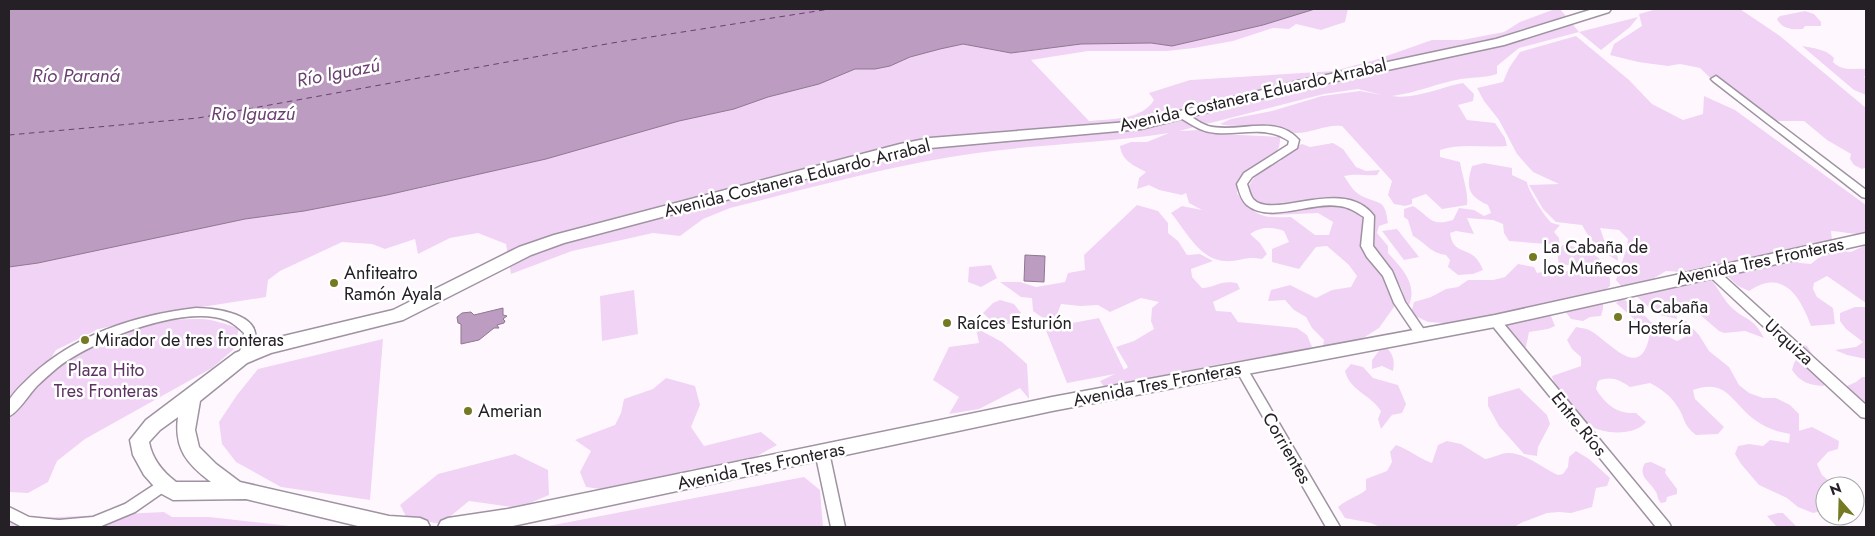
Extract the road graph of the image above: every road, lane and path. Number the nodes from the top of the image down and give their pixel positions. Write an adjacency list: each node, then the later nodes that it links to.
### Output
1 (1605, 9): 3 (main road, Avenida Costanera Eduardo Arrabal)
2 (1716, 79): 4 (street)
3 (1180, 114): 8 (street); 9 (main road, Avenida Costanera Eduardo Arrabal)
4 (1866, 195)
5 (1866, 238): 6 (main road, Avenida Tres Fronteras)
6 (1711, 271): 7 (main road, Avenida Tres Fronteras); 13 (street, Urquiza)
7 (1495, 321): 8 (main road, Avenida Tres Fronteras); 22 (street, Entre Ríos)
8 (1421, 334): 10 (main road, Avenida Tres Fronteras)
9 (241, 358): 11 (main road, Avenida Costanera Eduardo Arrabal); 12 (street, Avenida Costanera Eduardo Arrabal)
10 (1241, 368): 14 (main road, Avenida Tres Fronteras); 21 (street, Corrientes)
11 (192, 397): 15 (main road, Avenida Costanera Eduardo Arrabal); 16 (main road)
12 (9, 411)
13 (1866, 413)
14 (822, 452): 19 (main road, Avenida Tres Fronteras); 20 (street)
15 (163, 485): 16 (main road); 17 (street)
16 (235, 489): 18 (main road)
17 (9, 513)
18 (420, 527)
19 (448, 527)
20 (838, 527)
21 (1334, 527)
22 (1664, 527)

